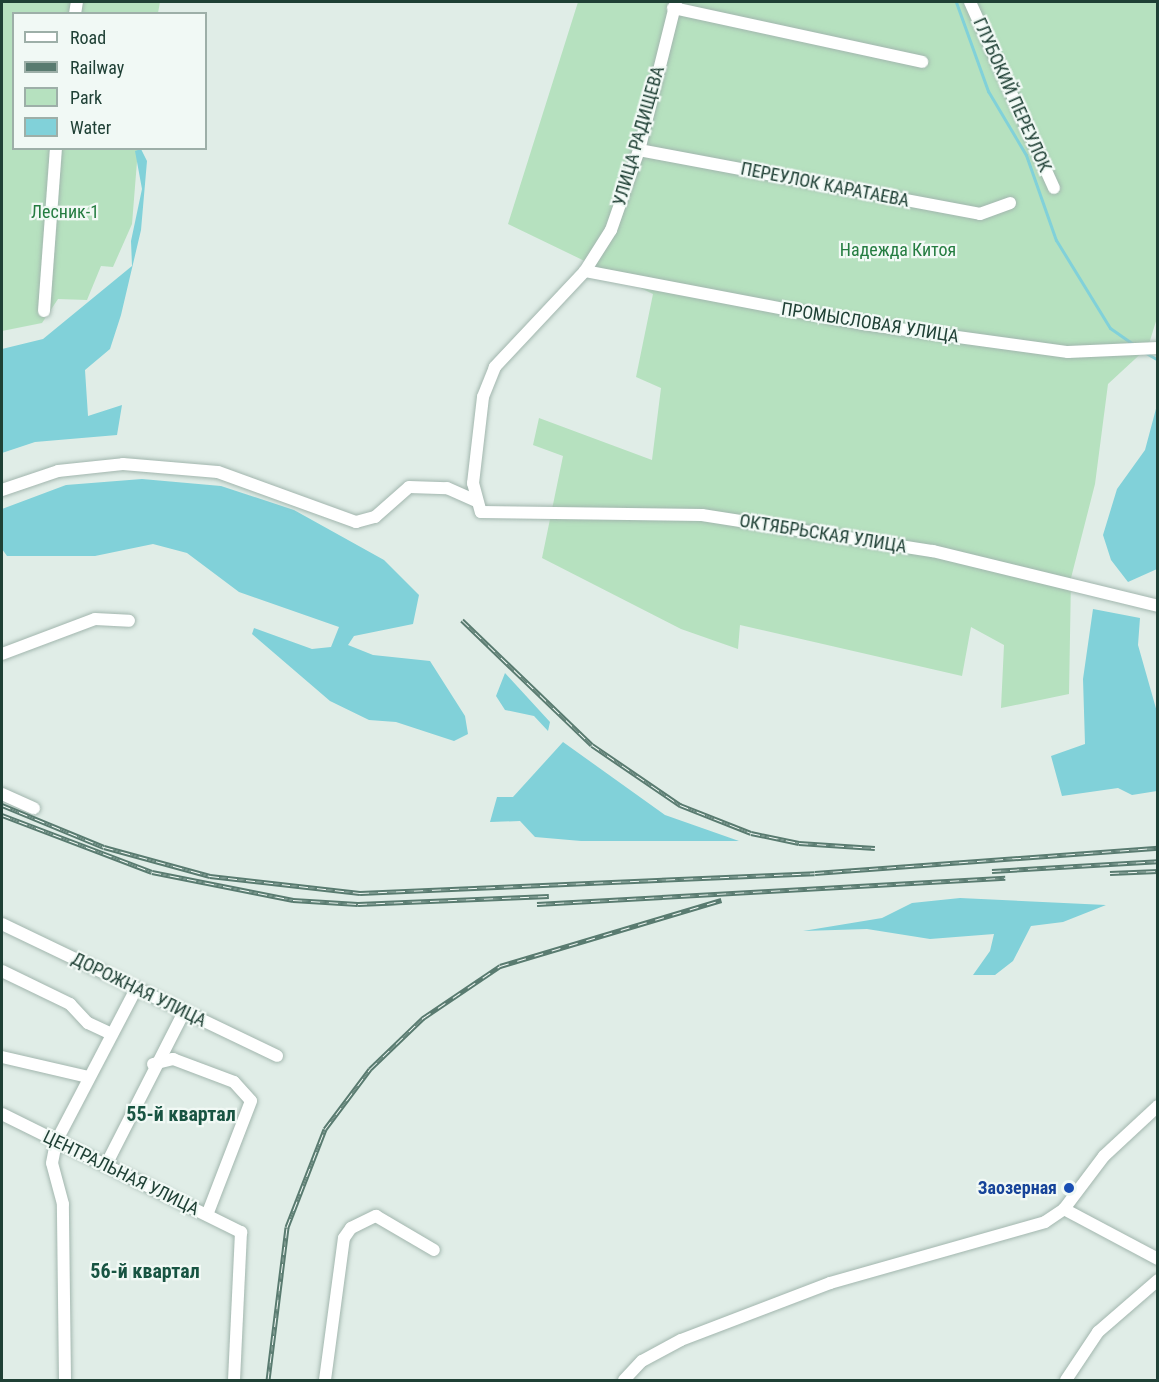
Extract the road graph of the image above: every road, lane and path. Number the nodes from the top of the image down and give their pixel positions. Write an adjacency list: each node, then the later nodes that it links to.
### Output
1 (970, 2): 6 (street, ГЛУБОКИЙ ПЕРЕУЛОК)
2 (675, 5): 3 (street); 5 (street, УЛИЦА РАДИЩЕВА)
3 (922, 62)
4 (56, 150): 9 (street)
5 (639, 150): 7 (street, ПЕРЕУЛОК КАРАТАЕВА); 8 (street, УЛИЦА РАДИЩЕВА)
6 (1054, 188)
7 (1010, 203)
8 (585, 271): 10 (street, ПРОМЫСЛОВАЯ УЛИЦА); 12 (street, УЛИЦА РАДИЩЕВА)
9 (44, 311)
10 (1158, 348)
11 (2, 490): 12 (street)
12 (478, 506): 13 (street, ОКТЯБРЬСКАЯ УЛИЦА)
13 (1158, 606)
14 (129, 621): 15 (street)
15 (2, 654)
16 (2, 794): 17 (street)
17 (34, 807)
18 (2, 924): 20 (street, ДОРОЖНАЯ УЛИЦА)
19 (2, 971): 22 (street)
20 (136, 989): 21 (street, ДОРОЖНАЯ УЛИЦА); 22 (street)
21 (184, 1012): 23 (street, ДОРОЖНАЯ УЛИЦА); 25 (street)
22 (112, 1034): 26 (street)
23 (277, 1056)
24 (2, 1057): 26 (street)
25 (153, 1064): 30 (street); 32 (street)
26 (88, 1077): 29 (street)
27 (1158, 1106): 31 (street)
28 (2, 1114): 29 (street, ЦЕНТРАЛЬНАЯ УЛИЦА)
29 (56, 1142): 30 (street, ЦЕНТРАЛЬНАЯ УЛИЦА); 36 (street)
30 (106, 1165): 32 (street, ЦЕНТРАЛЬНАЯ УЛИЦА)
31 (1064, 1209): 34 (street); 39 (street)
32 (207, 1215): 37 (street, ЦЕНТРАЛЬНАЯ УЛИЦА)
33 (434, 1250): 38 (street)
34 (1158, 1259)
35 (1158, 1280): 40 (street)
36 (65, 1380)
37 (234, 1380)
38 (325, 1380)
39 (624, 1380)
40 (1066, 1380)

